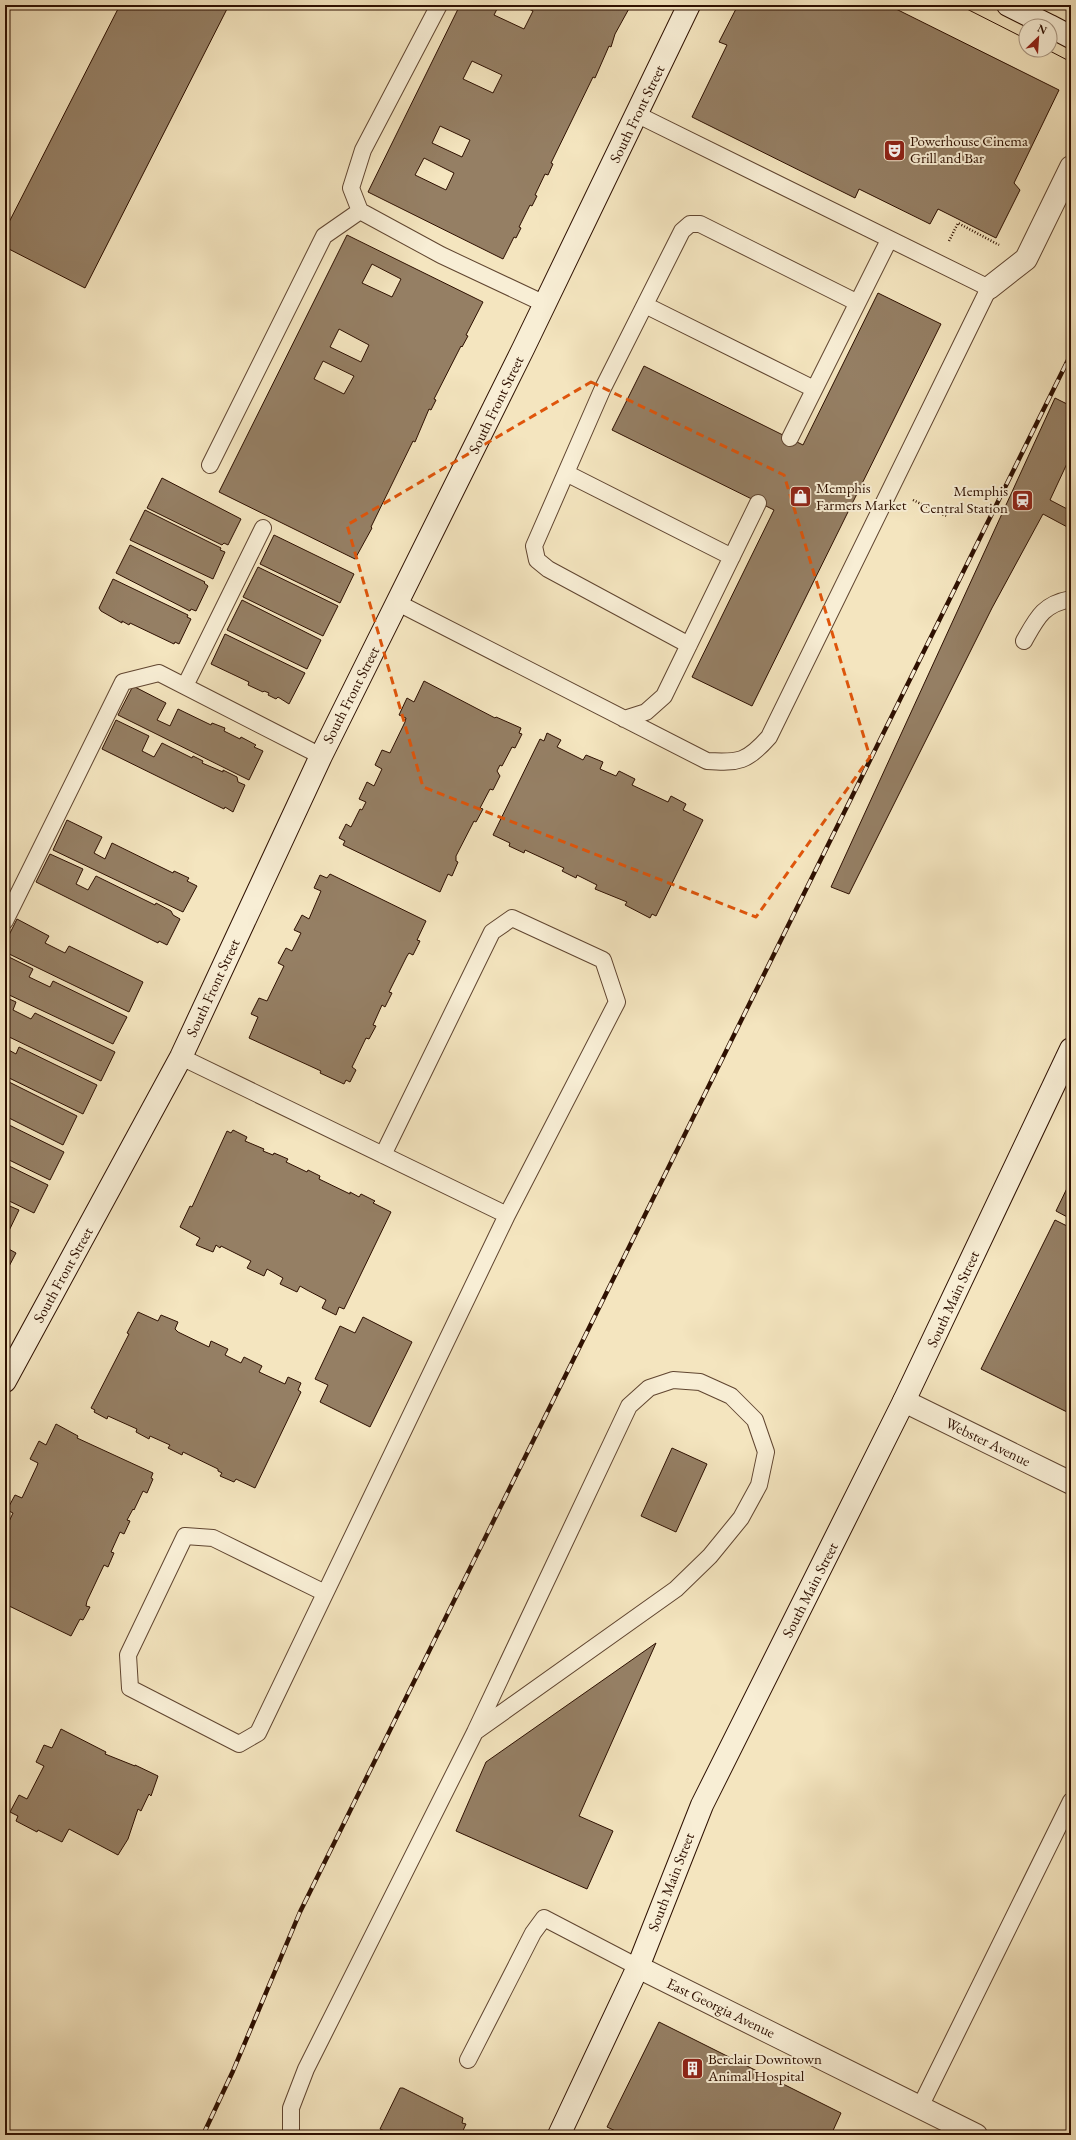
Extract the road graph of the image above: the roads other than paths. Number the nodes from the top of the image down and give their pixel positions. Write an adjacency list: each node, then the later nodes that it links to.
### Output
1 (439, 5): 9 (lane)
2 (689, 5): 7 (main road, South Front Street)
3 (1022, 8): 4 (main road)
4 (1038, 18)
5 (1058, 30): 6 (main road)
6 (1071, 37)
7 (636, 114): 10 (lane); 13 (main road, South Front Street)
8 (1071, 167): 11 (main road)
9 (360, 211): 13 (lane); 17 (lane)
10 (889, 240): 11 (lane); 12 (lane)
11 (988, 288): 27 (lane)
12 (856, 302): 14 (lane); 15 (lane)
13 (545, 304): 23 (main road, South Front Street)
14 (644, 305): 15 (lane); 18 (lane)
15 (814, 389): 16 (lane)
16 (790, 438)
17 (210, 465)
18 (566, 473): 21 (lane); 25 (lane)
19 (758, 503): 21 (lane)
20 (263, 528): 26 (lane)
21 (732, 557): 25 (lane)
22 (1071, 599): 24 (lane)
23 (398, 603): 27 (lane); 28 (main road, South Front Street)
24 (1024, 642)
25 (689, 645): 27 (lane)
26 (185, 686): 28 (lane); 29 (lane)
27 (624, 719)
28 (321, 756): 31 (main road, South Front Street)
29 (5, 921)
30 (1071, 1049): 35 (main road, South Main Street)
31 (181, 1057): 32 (lane); 34 (main road, South Front Street)
32 (383, 1155): 33 (lane); 33 (lane)
33 (507, 1215): 37 (lane)
34 (5, 1381)
35 (904, 1401): 36 (main road, Webster Avenue); 40 (main road, South Main Street)
36 (1071, 1483)
37 (324, 1593): 37 (lane)
38 (475, 1732): 38 (lane); 43 (lane)
39 (1071, 1800): 42 (lane)
40 (638, 1967): 41 (lane); 42 (main road, East Georgia Avenue); 44 (main road, South Main Street)
41 (468, 2060)
42 (920, 2107): 45 (main road, East Georgia Avenue)
43 (291, 2135)
44 (559, 2135)
45 (976, 2135)

